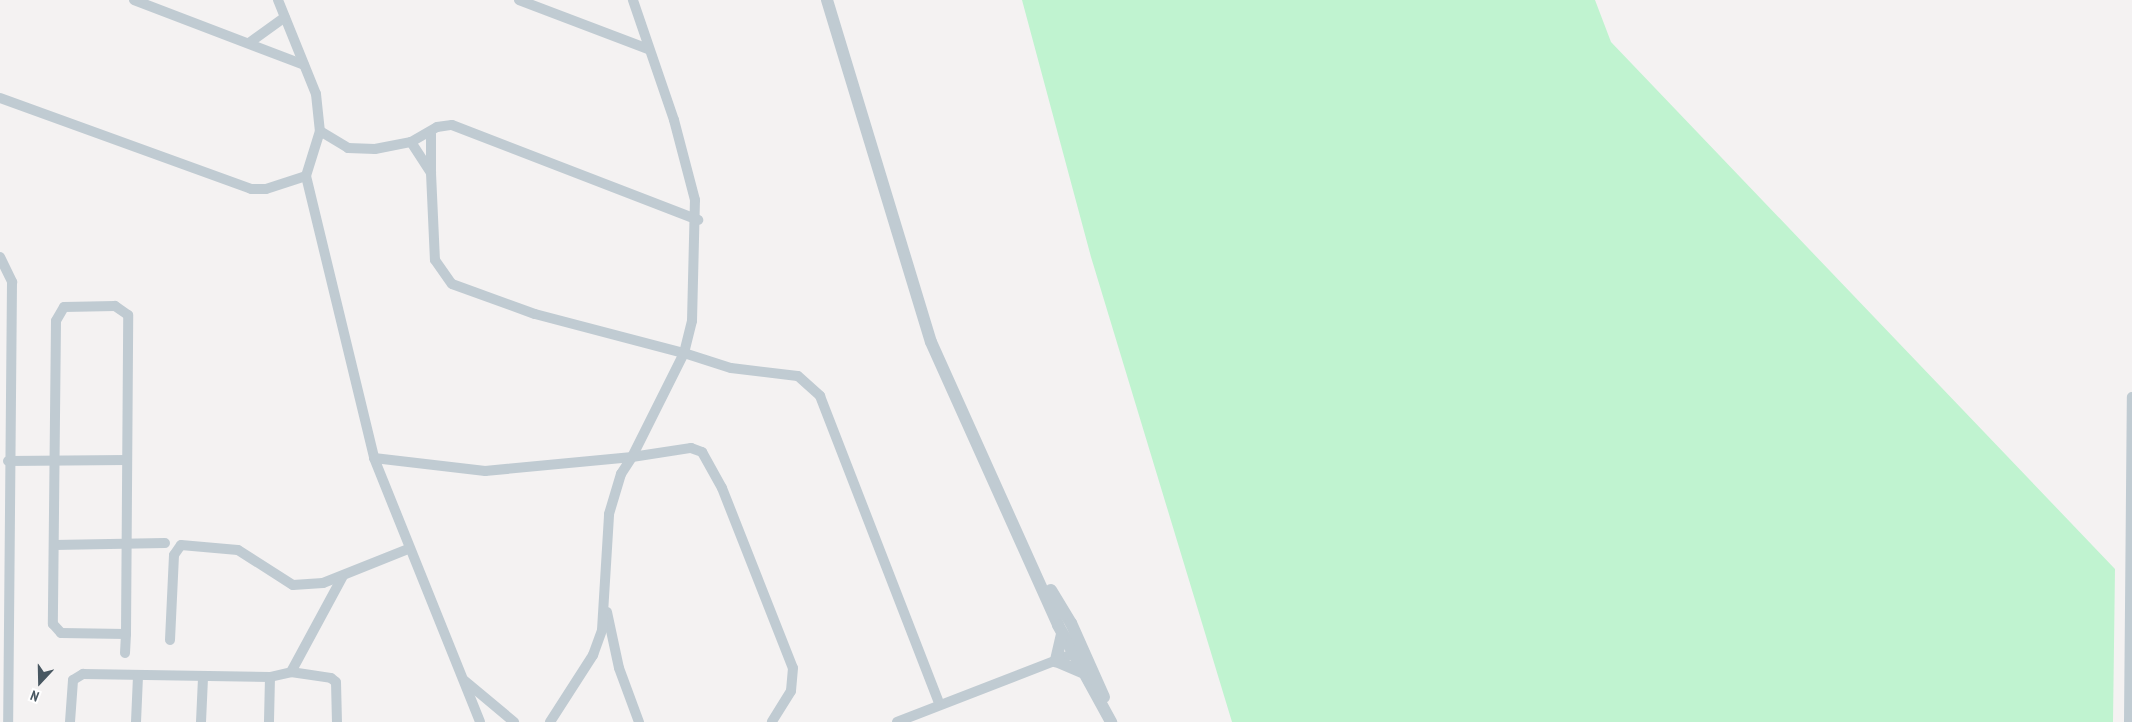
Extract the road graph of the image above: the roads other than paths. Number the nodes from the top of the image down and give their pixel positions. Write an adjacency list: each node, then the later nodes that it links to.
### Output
1 (134, 0): 7 (street)
2 (278, 0): 6 (street)
3 (519, 0): 8 (street)
4 (633, 0): 8 (street)
5 (827, 0): 30 (street)
6 (286, 17): 7 (street); 9 (street)
7 (249, 43): 9 (street)
8 (648, 49): 16 (street)
9 (304, 65): 11 (street)
10 (0, 98): 15 (street)
11 (320, 131): 13 (street); 15 (street)
12 (431, 134): 13 (street); 14 (street); 16 (street)
13 (411, 142): 14 (street)
14 (431, 173): 18 (street)
15 (306, 176): 21 (street)
16 (698, 220): 18 (street)
17 (0, 257): 24 (street)
18 (684, 353): 20 (street); 46 (street)
19 (2132, 397): 25 (street)
20 (632, 457): 21 (street); 32 (street); 57 (street)
21 (374, 458): 29 (street)
22 (55, 460): 23 (street); 23 (street); 24 (street); 28 (street)
23 (127, 460): 27 (street)
24 (8, 461): 36 (street)
25 (2130, 540): 60 (street)
26 (165, 543): 27 (street)
27 (126, 544): 28 (street); 34 (street)
28 (54, 545): 34 (street)
29 (408, 549): 31 (street); 44 (street)
30 (1034, 562): 33 (street); 37 (street)
31 (343, 576): 35 (street); 40 (street)
32 (607, 609): 55 (street); 56 (street)
33 (1062, 632): 37 (street); 39 (street)
34 (126, 634): 38 (street)
35 (170, 640)
36 (3, 649): 47 (street)
37 (1078, 652): 39 (street); 41 (street); 59 (street)
38 (125, 653)
39 (1056, 661): 41 (street); 46 (street)
40 (291, 672): 43 (street); 52 (street)
41 (1082, 672): 59 (street)
42 (138, 676): 45 (street); 48 (street); 49 (street)
43 (270, 677): 45 (street); 51 (street)
44 (461, 677): 53 (street); 54 (street)
45 (203, 678): 50 (street)
46 (940, 705): 58 (street)
47 (8, 722)
48 (70, 722)
49 (136, 722)
50 (201, 722)
51 (269, 722)
52 (337, 722)
53 (480, 722)
54 (514, 722)
55 (550, 722)
56 (639, 722)
57 (772, 722)
58 (897, 722)
59 (1112, 722)
60 (2129, 722)

